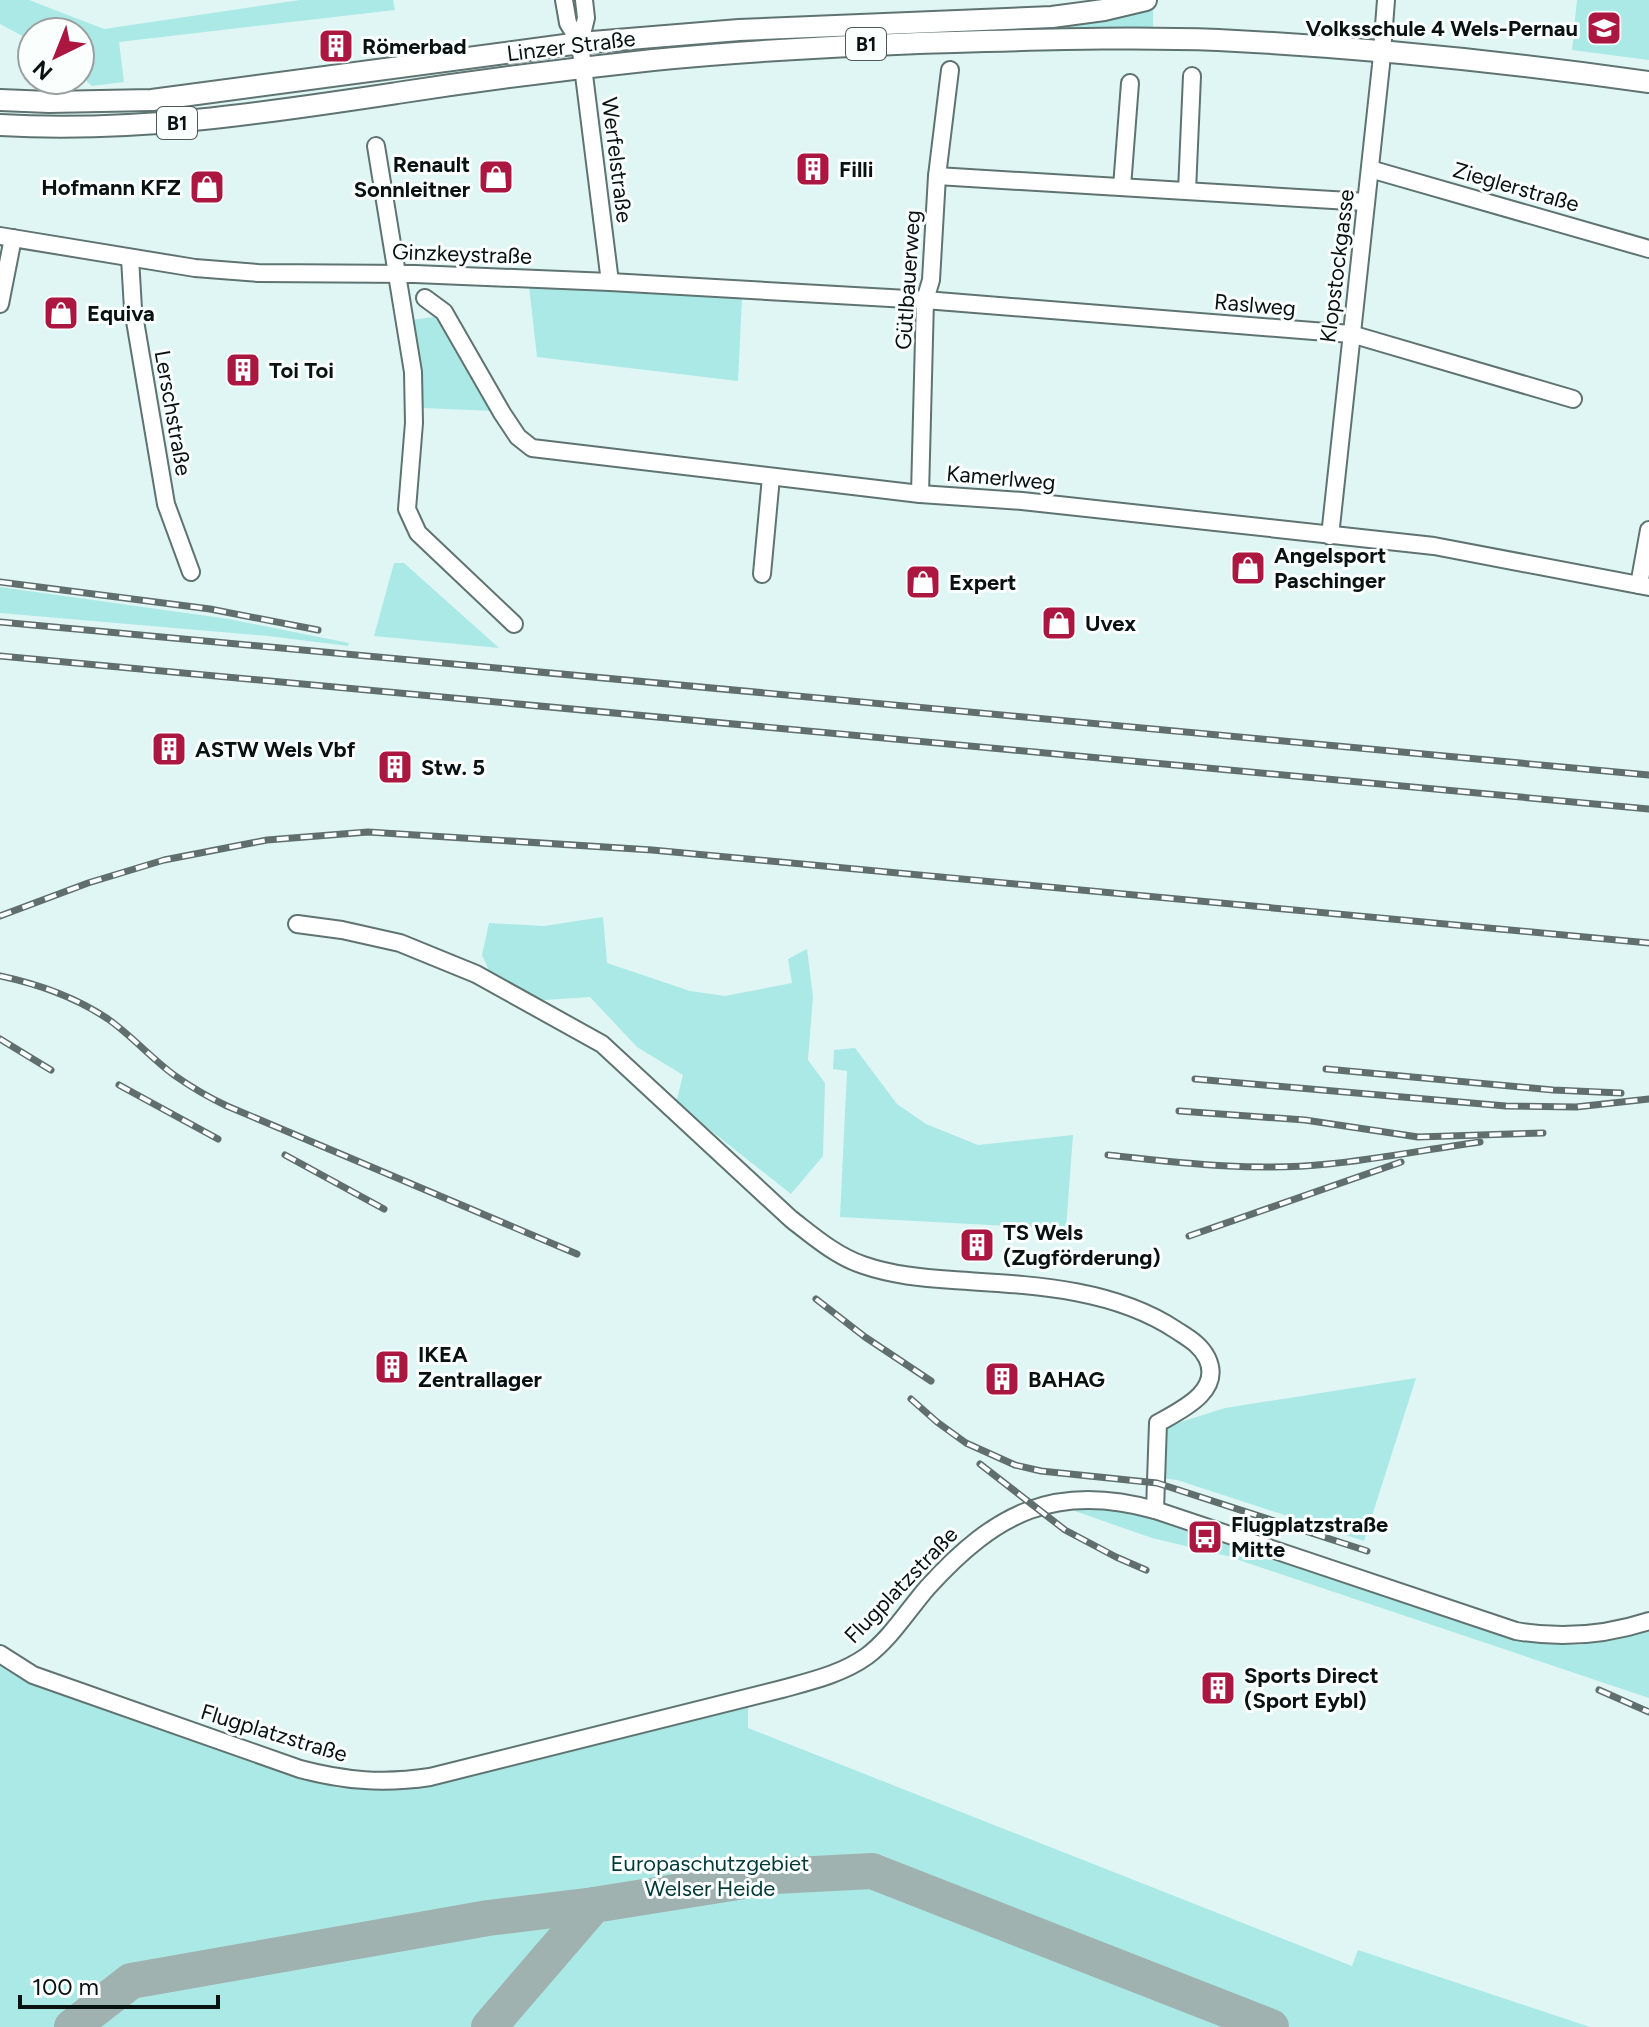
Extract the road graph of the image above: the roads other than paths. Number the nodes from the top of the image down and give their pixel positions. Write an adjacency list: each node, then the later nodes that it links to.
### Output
1 (564, 0): 5 (street, Werfelstraße)
2 (584, 0): 5 (street, Werfelstraße)
3 (1146, 0): 5 (main road, Linzer Straße / B1)
4 (1386, 0): 6 (street, Klopstockgasse)
5 (580, 43): 7 (street, Werfelstraße); 12 (main road, Linzer Straße / B1)
6 (1382, 52): 7 (main road, Linzer Straße / B1); 10 (main road, Linzer Straße); 15 (street, Klopstockgasse)
7 (583, 68): 13 (main road, Linzer Straße / B1); 24 (street, Werfelstraße)
8 (950, 70): 16 (street, Gütlbauerweg)
9 (1192, 76): 18 (street)
10 (1649, 82)
11 (1130, 83): 17 (street)
12 (0, 100)
13 (0, 125)
14 (376, 146): 23 (street)
15 (1370, 169): 19 (street, Klopstockgasse); 21 (street, Zieglerstraße)
16 (937, 176): 17 (street); 26 (street, Gütlbauerweg)
17 (1122, 187): 18 (street)
18 (1187, 191): 19 (street)
19 (1366, 202): 28 (street, Klopstockgasse)
20 (6, 237): 22 (street, Ginzkeystraße); 27 (street)
21 (1649, 249)
22 (130, 258): 23 (street, Ginzkeystraße); 34 (street, Lerschstraße)
23 (396, 274): 24 (street, Ginzkeystraße); 37 (street)
24 (610, 282): 26 (street, Ginzkeystraße)
25 (425, 298): 30 (street, Kamerlweg)
26 (925, 300): 28 (street, Raslweg); 31 (street, Gütlbauerweg)
27 (0, 304)
28 (1351, 334): 29 (street, Raslweg); 33 (street, Klopstockgasse)
29 (1573, 399)
30 (771, 477): 31 (street, Kamerlweg); 35 (street)
31 (920, 494): 33 (street, Kamerlweg)
32 (1649, 530): 36 (street)
33 (1330, 536): 36 (street, Kamerlweg)
34 (191, 572)
35 (762, 574)
36 (1644, 586)
37 (514, 624)
38 (297, 924): 39 (street)
39 (1155, 1510): 40 (street, Flugplatzstraße); 41 (street, Flugplatzstraße)
40 (1649, 1621)
41 (0, 1654)

